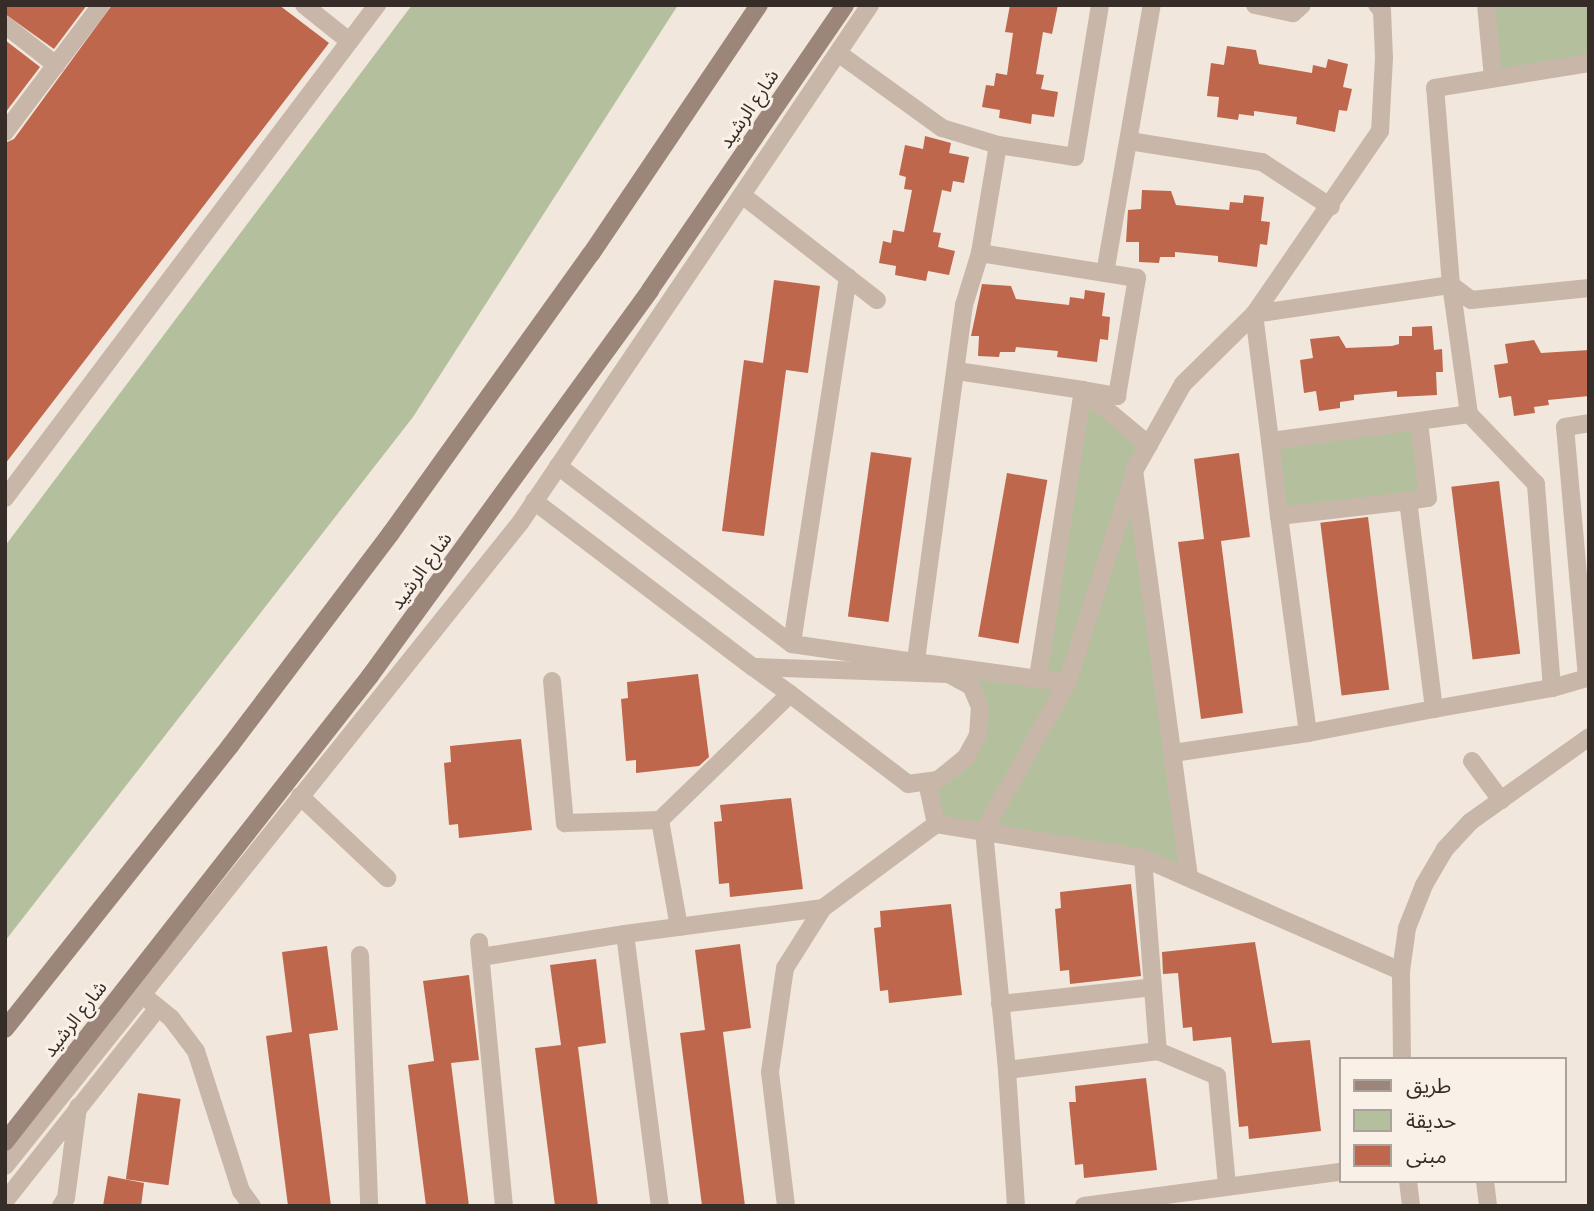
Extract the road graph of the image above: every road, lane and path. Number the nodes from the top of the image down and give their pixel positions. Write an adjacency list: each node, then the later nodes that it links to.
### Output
1 (101, 5): 17 (street)
2 (304, 5): 14 (street)
3 (377, 5): 14 (street)
4 (759, 5): 75 (street)
5 (845, 5): 80 (street, شارع الرشيد)
6 (870, 5): 15 (street)
7 (1100, 5): 21 (street)
8 (1152, 5): 20 (street)
9 (1255, 5): 10 (street)
10 (1302, 5)
11 (1377, 5): 23 (street)
12 (1486, 5): 18 (street)
13 (5, 25): 17 (street)
14 (349, 41): 40 (street)
15 (838, 53): 21 (street); 22 (street)
16 (1589, 62): 18 (street)
17 (56, 65): 19 (street)
18 (1493, 78): 27 (street)
19 (5, 132)
20 (1129, 141): 23 (street); 25 (street)
21 (998, 145): 24 (street)
22 (742, 195): 26 (street); 38 (street)
23 (1331, 206): 30 (street)
24 (980, 253): 25 (street); 31 (street)
25 (1105, 273): 32 (street)
26 (848, 277): 29 (street); 44 (street)
27 (1451, 285): 28 (street); 30 (street); 33 (street)
28 (1589, 288)
29 (877, 300)
30 (1254, 314): 36 (street); 37 (street)
31 (957, 371): 32 (street); 45 (street)
32 (1083, 390): 37 (street); 47 (street)
33 (1469, 414): 34 (street); 50 (street)
34 (1419, 423): 36 (street); 42 (street)
35 (1589, 424): 50 (street)
36 (1270, 441): 43 (street)
37 (1149, 445): 39 (street)
38 (558, 466): 41 (street); 44 (street)
39 (1134, 471): 49 (street); 55 (street)
40 (5, 498)
41 (534, 501): 46 (street); 58 (street)
42 (1408, 501): 43 (street); 52 (street)
43 (1279, 516): 53 (street)
44 (792, 644): 45 (street)
45 (916, 662): 47 (street)
46 (753, 667): 51 (street); 57 (street)
47 (1038, 679): 49 (street)
48 (552, 681): 60 (street)
49 (1067, 683): 62 (street)
50 (1552, 688): 52 (street)
51 (790, 694): 57 (street); 60 (street)
52 (1434, 709): 53 (street)
53 (1308, 733): 55 (street)
54 (1587, 739): 59 (street)
55 (1172, 753): 64 (street)
56 (1472, 761): 59 (street)
57 (927, 782): 61 (street)
58 (300, 796): 65 (street); 72 (street)
59 (1501, 800): 70 (street)
60 (660, 820): 67 (street)
61 (936, 824): 62 (street); 66 (street)
62 (984, 831): 63 (street); 73 (street)
63 (1143, 858): 64 (street); 71 (street)
64 (1189, 877): 70 (street)
65 (387, 878)
66 (823, 908): 67 (street); 92 (street)
67 (679, 927): 68 (street)
68 (625, 934): 90 (street); 91 (street)
69 (360, 955): 89 (street)
70 (1401, 971): 77 (street)
71 (1153, 987): 73 (street); 76 (street)
72 (141, 994): 74 (street); 81 (street)
73 (1000, 1004): 78 (street)
74 (158, 1008): 79 (street); 88 (street)
75 (5, 1029)
76 (1158, 1051): 78 (street); 85 (street)
77 (1402, 1057)
78 (1007, 1070): 93 (street)
79 (78, 1107): 86 (street); 87 (street)
80 (5, 1142)
81 (5, 1166)
82 (1338, 1171): 85 (street)
83 (1408, 1183): 95 (street)
84 (1485, 1183): 96 (street)
85 (1227, 1186): 94 (street)
86 (5, 1201)
87 (61, 1206)
88 (252, 1206)
89 (369, 1206)
90 (504, 1206)
91 (660, 1206)
92 (786, 1206)
93 (1016, 1206)
94 (1084, 1206)
95 (1411, 1206)
96 (1488, 1206)

